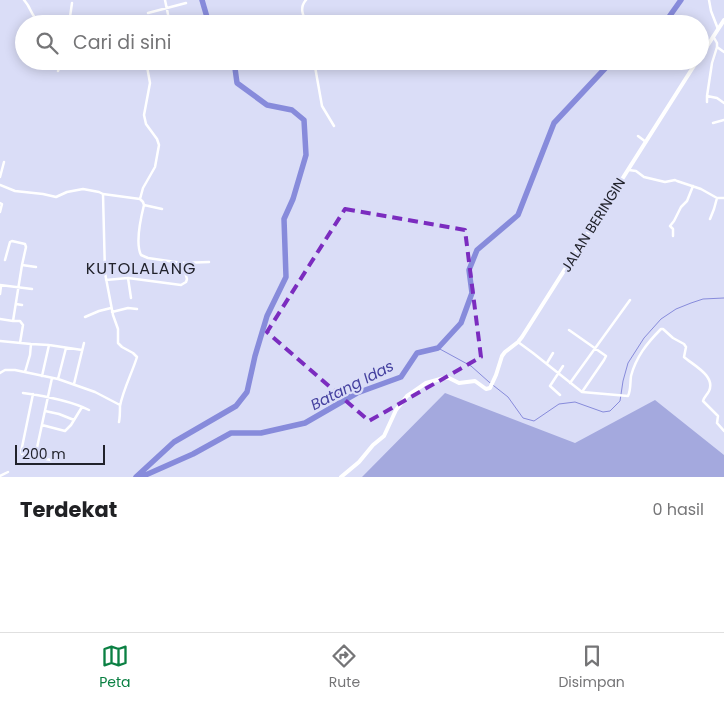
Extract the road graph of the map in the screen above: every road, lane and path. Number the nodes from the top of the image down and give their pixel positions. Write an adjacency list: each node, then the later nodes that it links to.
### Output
1 (24, 0): 9 (street)
2 (165, 0): 7 (street)
3 (306, 0): 12 (street)
4 (709, 0): 14 (street)
5 (72, 3): 10 (street)
6 (186, 3): 7 (street)
7 (167, 8): 8 (street); 11 (street)
8 (148, 13)
9 (32, 15)
10 (70, 15)
11 (168, 15)
12 (303, 15)
13 (724, 20): 14 (street)
14 (718, 29): 15 (street)
15 (713, 36): 16 (street); 17 (street)
16 (709, 42)
17 (717, 48): 18 (street); 22 (street)
18 (724, 52)
19 (148, 70): 38 (street)
20 (316, 70): 27 (street)
21 (691, 70): 29 (street, JALAN BERINGIN)
22 (707, 96): 23 (street); 24 (street)
23 (707, 102)
24 (724, 103)
25 (724, 120): 26 (street)
26 (713, 123)
27 (334, 126)
28 (638, 136): 29 (street)
29 (646, 142): 31 (street, JALAN BERINGIN)
30 (4, 162): 32 (street)
31 (627, 170): 33 (street); 68 (street, JALAN BERINGIN)
32 (0, 177)
33 (693, 186): 36 (street); 44 (street)
34 (0, 187): 35 (street)
35 (103, 194): 38 (street); 51 (street)
36 (716, 198): 37 (street); 43 (street)
37 (724, 198)
38 (140, 199): 40 (street)
39 (0, 203): 42 (street)
40 (144, 206): 41 (street); 47 (street)
41 (162, 210)
42 (0, 212)
43 (710, 218)
44 (673, 236)
45 (5, 260): 48 (street)
46 (209, 262): 47 (street)
47 (182, 263): 50 (street)
48 (22, 265): 49 (street); 53 (street)
49 (36, 267)
50 (128, 278): 51 (street); 56 (street)
51 (106, 280): 61 (street)
52 (1, 285): 53 (street); 55 (street)
53 (18, 288): 54 (street); 58 (street)
54 (32, 289)
55 (0, 294)
56 (131, 298)
57 (630, 300): 73 (street)
58 (16, 304): 59 (street); 64 (street)
59 (22, 305)
60 (136, 309): 61 (street)
61 (112, 310): 62 (street); 91 (street)
62 (85, 317)
63 (0, 319): 64 (street)
64 (13, 321): 69 (street)
65 (569, 330): 73 (street)
66 (0, 341): 69 (street)
67 (84, 342): 74 (street)
68 (518, 342): 76 (street); 103 (street, JALAN BERINGIN)
69 (20, 343): 70 (street)
70 (31, 344): 71 (street); 78 (street)
71 (49, 345): 72 (street); 81 (street)
72 (66, 348): 74 (street); 83 (street)
73 (595, 348): 84 (street); 86 (street)
74 (82, 350): 85 (street)
75 (553, 353): 76 (street)
76 (547, 364): 80 (street)
77 (563, 366): 80 (street)
78 (25, 372): 79 (street); 81 (street)
79 (0, 373)
80 (559, 374): 84 (street); 89 (street)
81 (42, 376): 82 (street)
82 (52, 378): 83 (street); 90 (street)
83 (58, 379): 85 (street)
84 (570, 383): 86 (street)
85 (74, 384): 91 (street)
86 (582, 392): 98 (street)
87 (23, 393): 88 (street)
88 (33, 394): 90 (street); 99 (street)
89 (560, 395)
90 (48, 398): 92 (street); 94 (street)
91 (120, 405): 96 (street)
92 (82, 406): 93 (street); 95 (street)
93 (89, 410)
94 (45, 411): 95 (street); 97 (street)
95 (74, 420): 97 (street)
96 (119, 422)
97 (42, 425): 99 (street)
98 (724, 431)
99 (35, 456): 100 (street)
100 (51, 460)
101 (8, 472): 102 (street)
102 (0, 476)
103 (341, 477)

